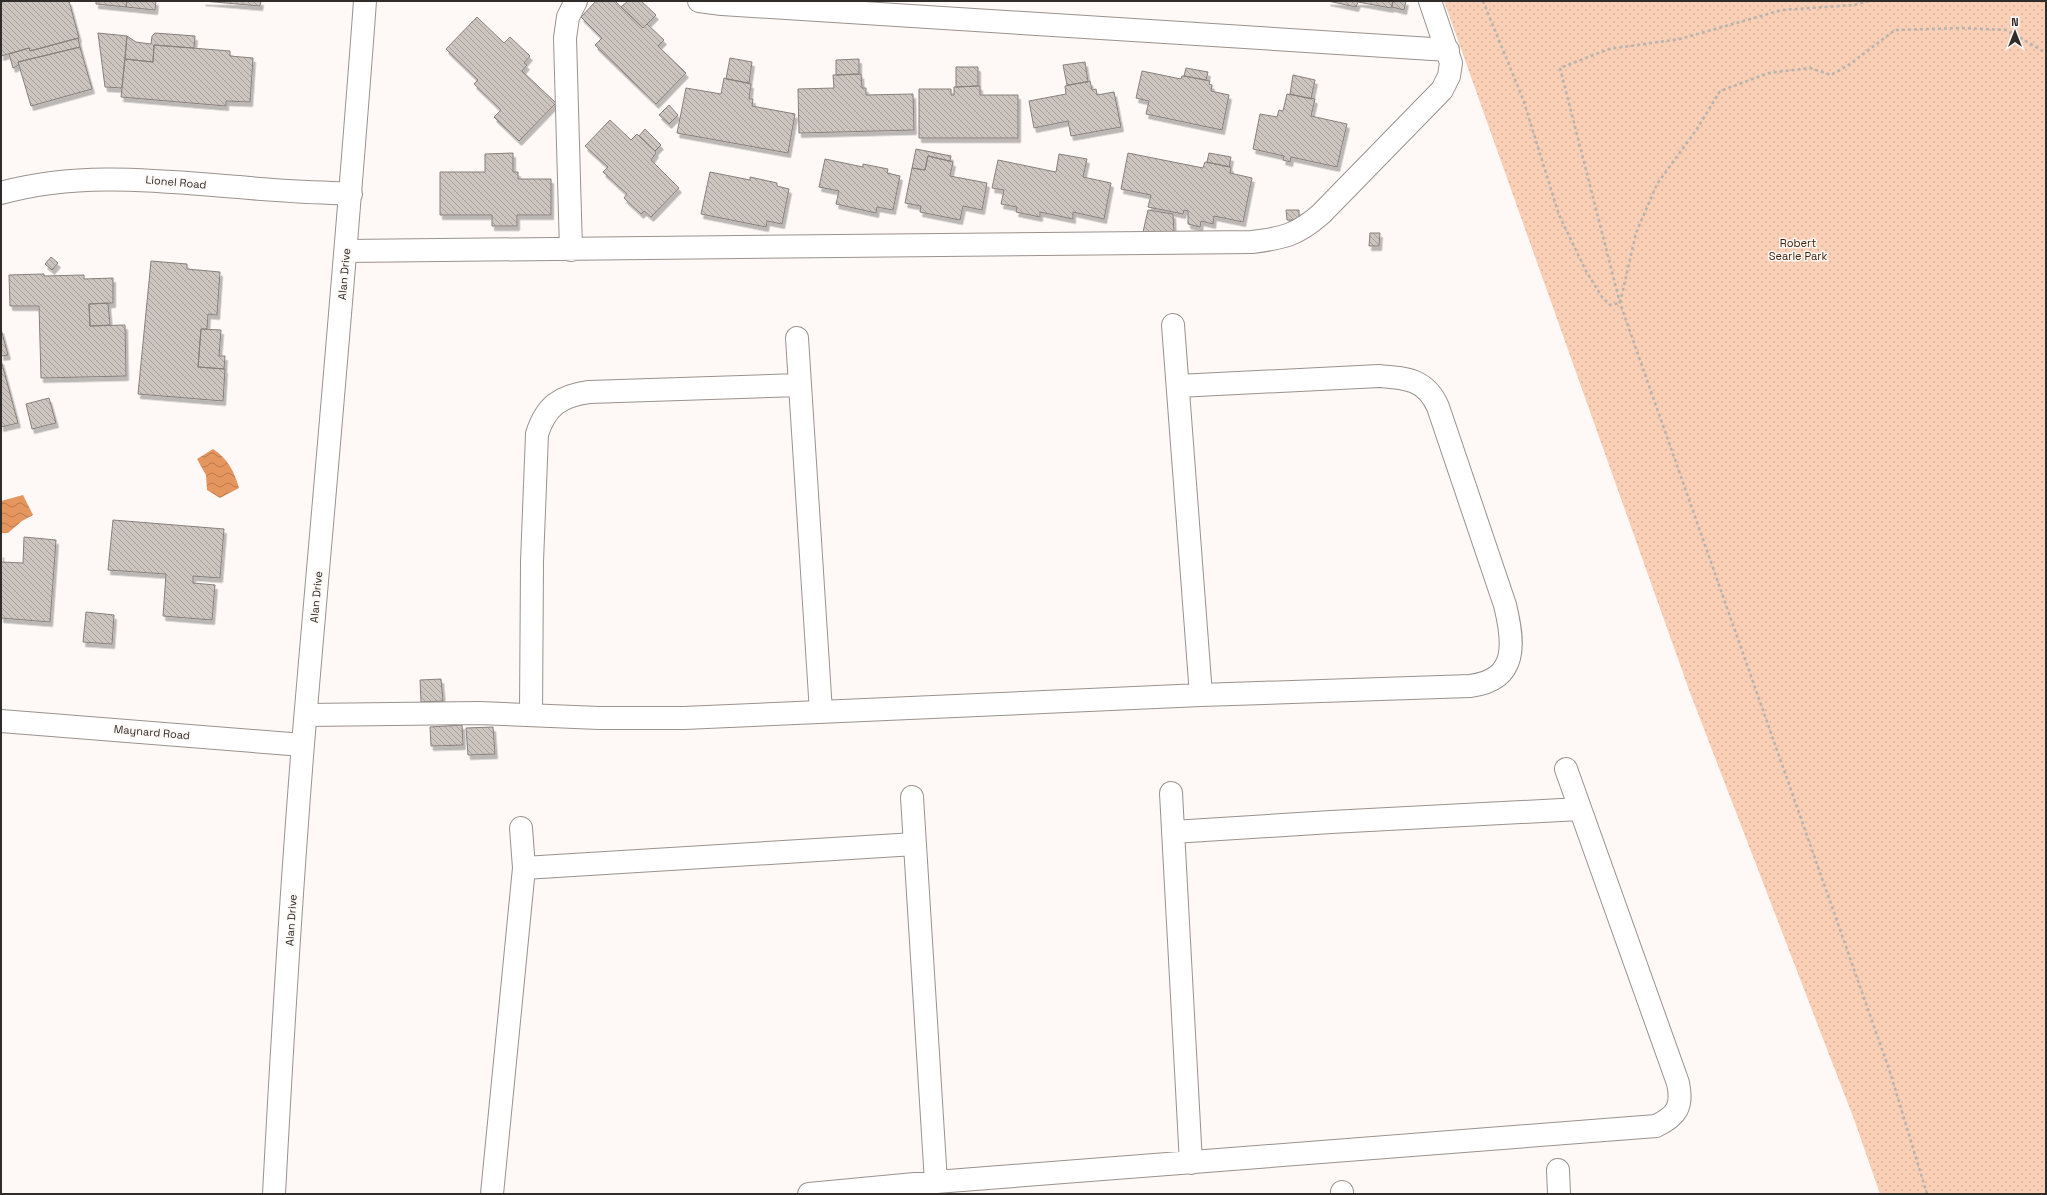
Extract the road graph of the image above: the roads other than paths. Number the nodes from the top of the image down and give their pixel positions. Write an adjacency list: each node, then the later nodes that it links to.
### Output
1 (365, 1): 7 (street, Alan Drive)
2 (576, 1): 8 (street)
3 (699, 1): 5 (street)
4 (1430, 1): 5 (street)
5 (1448, 50): 8 (street)
6 (1, 193): 7 (street, Lionel Road)
7 (351, 194): 9 (street, Alan Drive)
8 (571, 250): 9 (street)
9 (346, 251): 17 (street, Alan Drive)
10 (1173, 325): 13 (street)
11 (797, 338): 12 (street)
12 (799, 385): 15 (street); 16 (street)
13 (1178, 386): 14 (street); 14 (street)
14 (1201, 695): 15 (street)
15 (821, 712): 16 (street)
16 (531, 714): 17 (street)
17 (306, 715): 19 (street, Alan Drive)
18 (1, 721): 19 (street, Maynard Road)
19 (303, 745): 31 (street, Alan Drive)
20 (1566, 769): 23 (street)
21 (1171, 793): 25 (street)
22 (912, 797): 26 (street)
23 (1580, 808): 25 (street); 28 (street)
24 (521, 828): 27 (street)
25 (1173, 832): 28 (street)
26 (915, 844): 27 (street); 30 (street)
27 (524, 868): 32 (street)
28 (1191, 1163): 30 (street)
29 (1558, 1170): 34 (street)
30 (936, 1182): 33 (street)
31 (274, 1194)
32 (492, 1194)
33 (809, 1194)
34 (1560, 1194)

